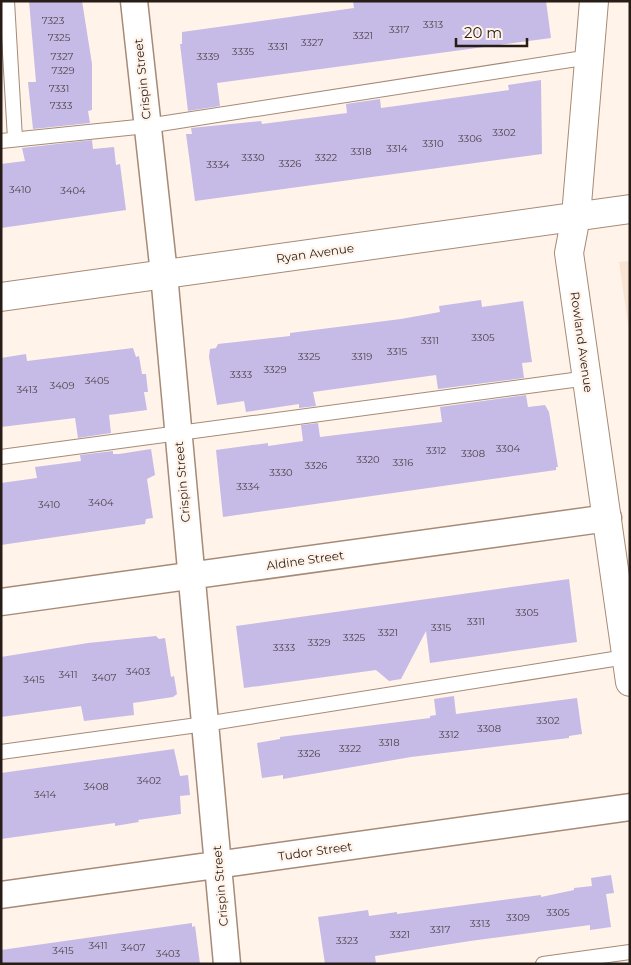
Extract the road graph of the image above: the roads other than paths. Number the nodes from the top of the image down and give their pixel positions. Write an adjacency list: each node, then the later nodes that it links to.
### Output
1 (6, 1): 6 (lane)
2 (134, 1): 5 (street, Crispin Street)
3 (594, 1): 4 (street, Rowland Avenue)
4 (590, 57): 5 (lane); 8 (street, Rowland Avenue)
5 (146, 126): 6 (lane); 9 (street, Crispin Street)
6 (8, 140)
7 (630, 209): 8 (street, Ryan Avenue)
8 (576, 216): 9 (street, Ryan Avenue); 11 (street, Rowland Avenue)
9 (164, 274): 10 (street, Ryan Avenue); 12 (street, Crispin Street)
10 (1, 297)
11 (588, 378): 12 (lane); 14 (street, Rowland Avenue)
12 (177, 433): 13 (lane); 15 (street, Crispin Street)
13 (1, 457)
14 (608, 518): 15 (street, Aldine Street); 17 (street, Rowland Avenue)
15 (190, 576): 16 (street, Aldine Street); 18 (street, Crispin Street)
16 (1, 602)
17 (628, 669): 18 (lane)
18 (205, 724): 19 (lane); 21 (street, Crispin Street)
19 (1, 752)
20 (630, 807): 21 (street, Tudor Street)
21 (218, 864): 22 (street, Tudor Street); 24 (street, Crispin Street)
22 (1, 894)
23 (630, 952): 25 (lane)
24 (228, 964)
25 (543, 964)

